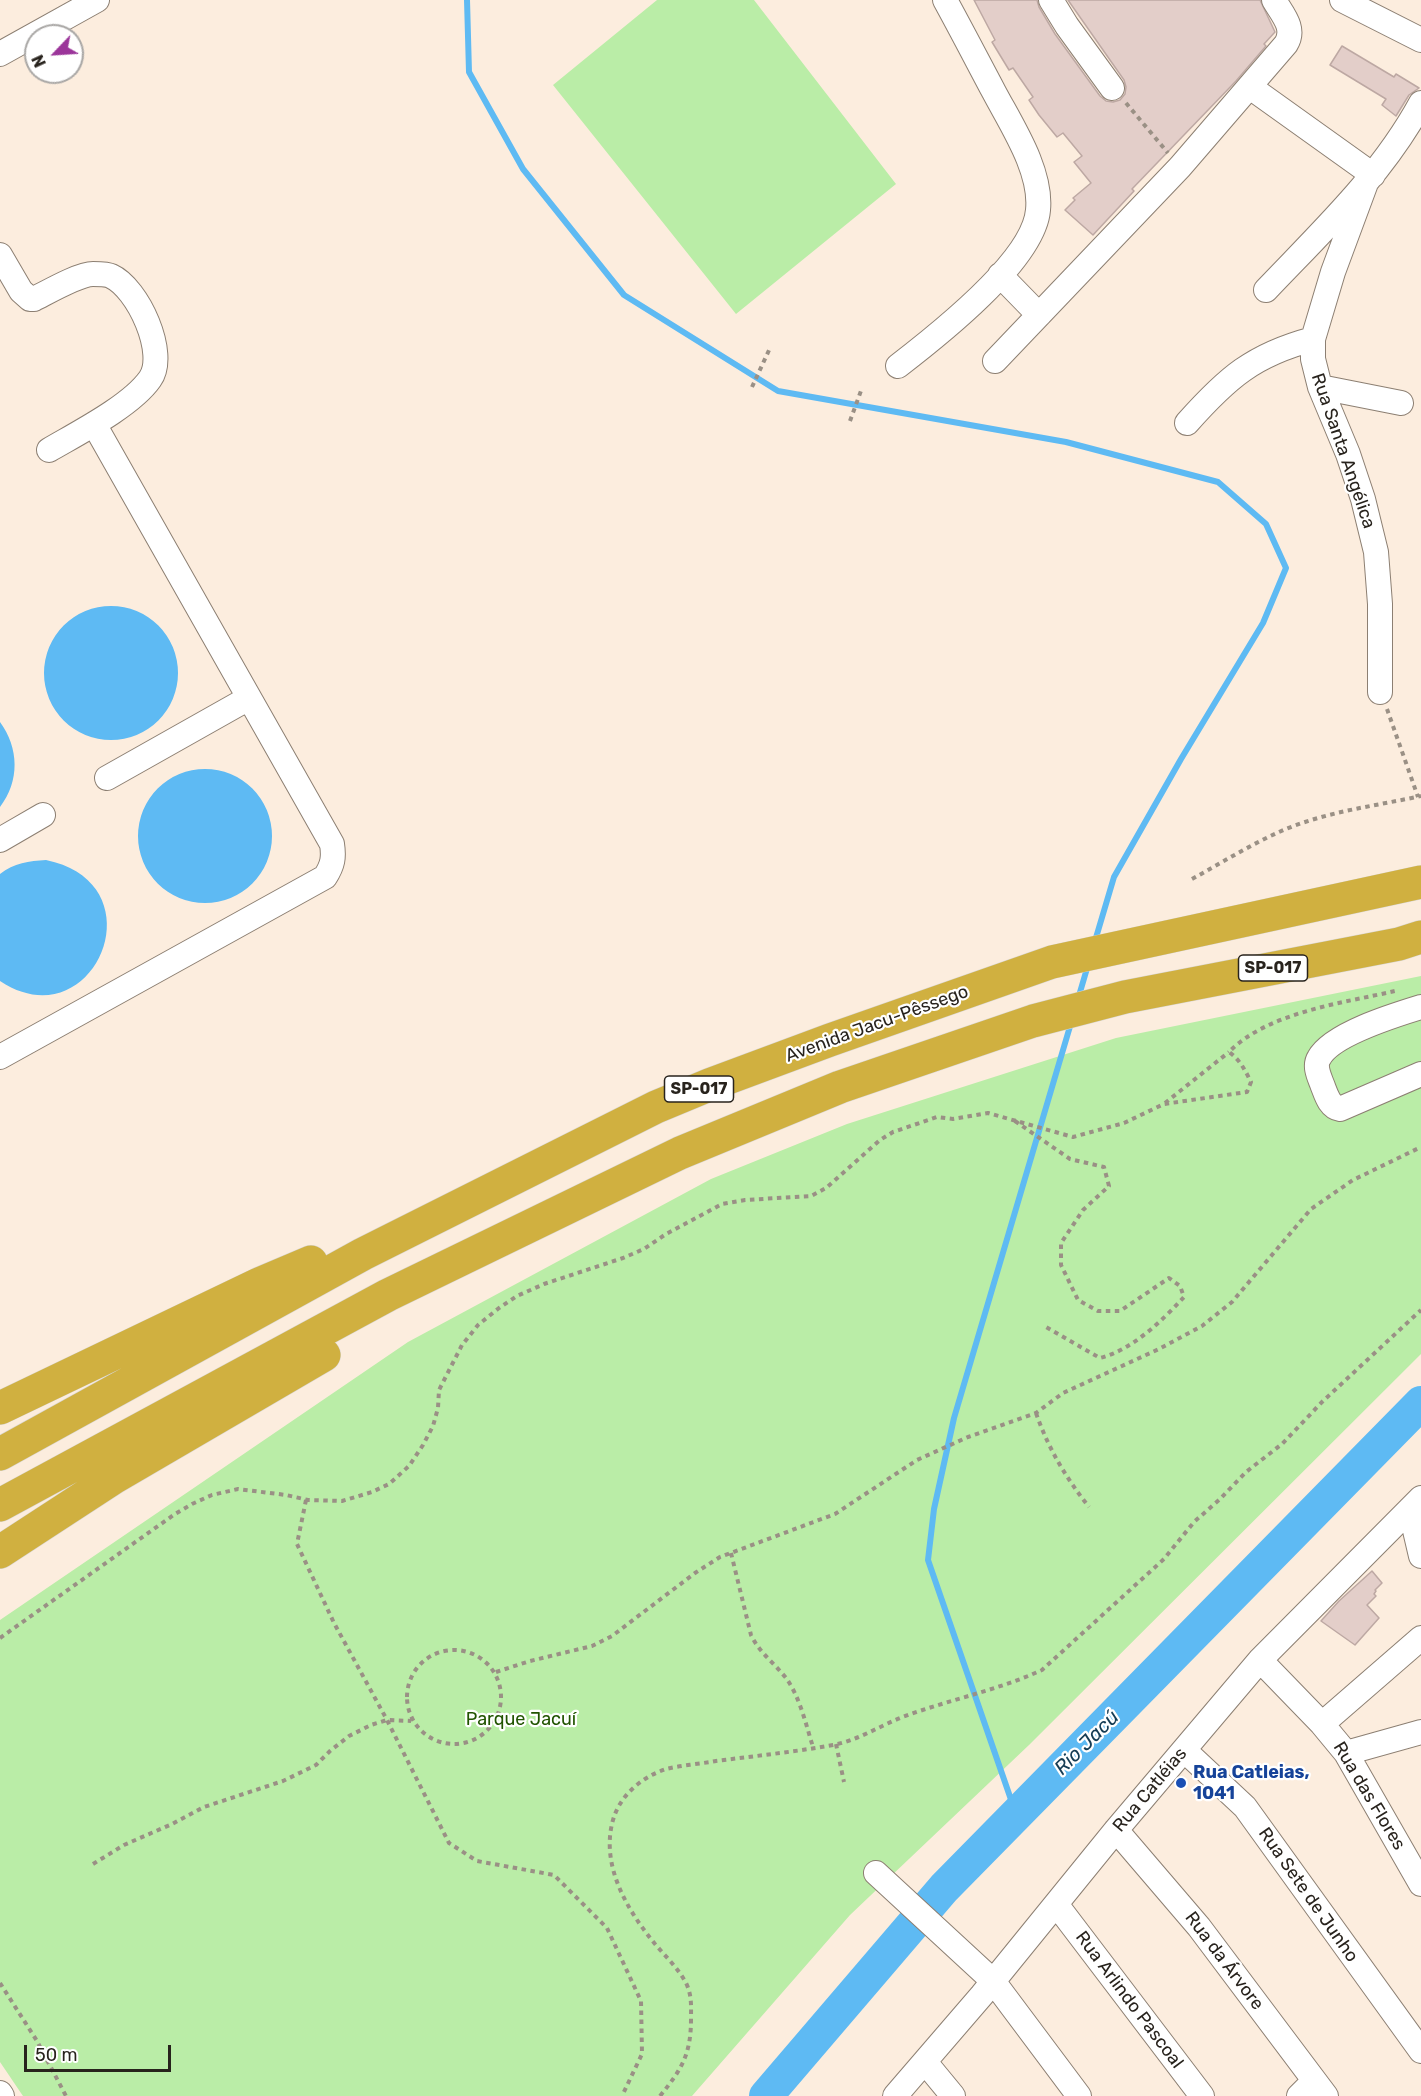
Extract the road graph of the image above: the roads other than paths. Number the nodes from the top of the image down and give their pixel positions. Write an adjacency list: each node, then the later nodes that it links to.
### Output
1 (97, 0): 6 (street)
2 (945, 0): 14 (street)
3 (1051, 0): 10 (street)
4 (1274, 0): 9 (street)
5 (1342, 0): 7 (street)
6 (64, 8): 8 (street)
7 (1421, 40)
8 (0, 54)
9 (1250, 87): 12 (street); 16 (street)
10 (1112, 88)
11 (1421, 102): 12 (street)
12 (1370, 179): 15 (street); 17 (street, Rua Santa Angélica)
13 (0, 255): 23 (street)
14 (1000, 275): 16 (street); 19 (street)
15 (1266, 290)
16 (1039, 315): 18 (street)
17 (1313, 339): 20 (street, Rua Santa Angélica); 22 (street)
18 (995, 361)
19 (898, 366)
20 (1320, 387): 21 (street); 25 (street, Rua Santa Angélica)
21 (1401, 403)
22 (1187, 423)
23 (94, 424): 24 (street); 26 (street)
24 (49, 450)
25 (1380, 692)
26 (249, 698): 27 (street); 33 (street)
27 (107, 778)
28 (43, 815): 29 (street)
29 (0, 840)
30 (1416, 882): 35 (highway, Avenida Jacu-Pêssego / SP-017)
31 (1414, 940): 36 (highway, SP-017)
32 (1421, 1007): 34 (street)
33 (0, 1057)
34 (1421, 1074)
35 (363, 1254): 37 (highway); 38 (highway, Avenida Jacu-Pêssego)
36 (388, 1295): 39 (highway); 41 (highway)
37 (0, 1408)
38 (0, 1454)
39 (0, 1505)
40 (1416, 1507): 42 (street); 44 (street, Rua Catléias)
41 (0, 1552)
42 (1421, 1556)
43 (1421, 1638): 45 (street)
44 (1260, 1660): 45 (street, Rua das Flores); 47 (street, Rua Catléias)
45 (1322, 1724): 48 (street, Rua das Flores)
46 (1421, 1732): 48 (street)
47 (1184, 1750): 49 (street, Rua Catléias); 54 (street, Rua Sete de Junho)
48 (1346, 1753): 51 (street, Rua das Flores)
49 (1116, 1830): 52 (street, Rua Catléias); 56 (street, Rua da Árvore)
50 (878, 1875): 53 (street)
51 (1421, 1884)
52 (1056, 1904): 53 (street, Rua Catléias); 60 (street, Rua Arlindo Pascoal)
53 (993, 1981): 55 (street, Rua Catléias); 59 (street)
54 (1421, 2052)
55 (925, 2062): 57 (street, Rua Catléias); 58 (street)
56 (1313, 2091)
57 (895, 2096)
58 (953, 2096)
59 (1079, 2096)
60 (1202, 2096)

